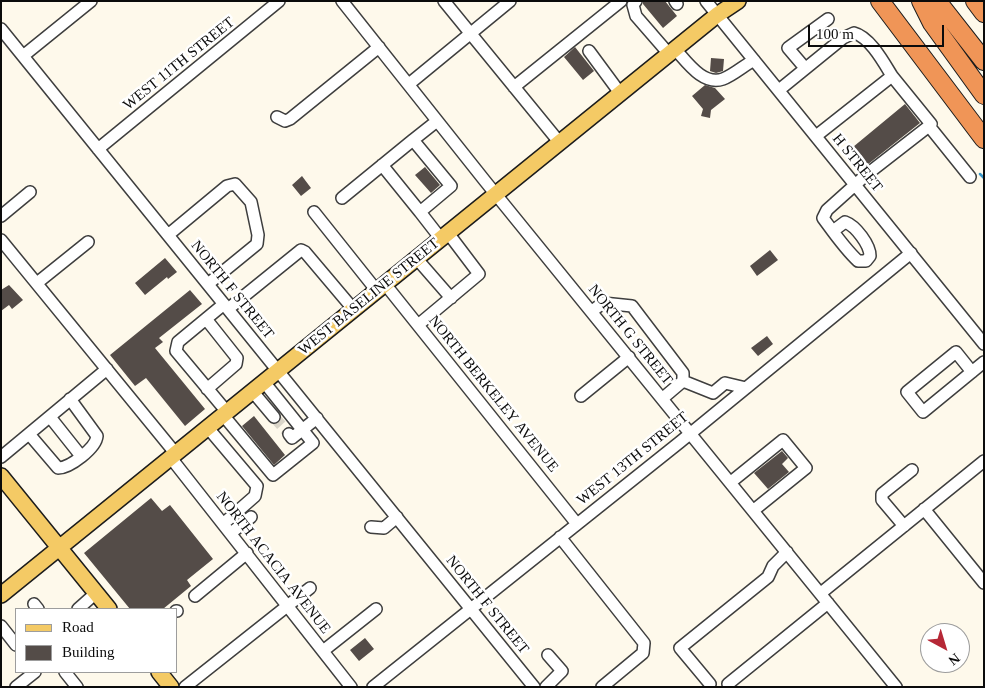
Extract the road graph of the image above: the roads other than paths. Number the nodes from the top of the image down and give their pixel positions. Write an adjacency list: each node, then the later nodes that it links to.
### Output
1 (91, 1): 22 (street)
2 (279, 1): 39 (street, WEST 11TH STREET)
3 (342, 1): 19 (street, NORTH G STREET)
4 (444, 1): 18 (street)
5 (510, 1): 18 (street)
6 (620, 1): 28 (street)
7 (636, 1): 21 (street)
8 (706, 1): 15 (street, H STREET)
9 (738, 1): 15 (main road, WEST BASELINE STREET)
10 (880, 1): 36 (highway)
11 (921, 1): 31 (highway)
12 (937, 1): 24 (highway)
13 (975, 1): 14 (highway)
14 (984, 12)
15 (717, 14): 21 (main road, WEST BASELINE STREET); 23 (street, H STREET)
16 (828, 19): 25 (street)
17 (1, 29): 22 (street, NORTH F STREET)
18 (470, 34): 27 (street); 28 (street)
19 (379, 47): 27 (street, NORTH G STREET); 32 (street)
20 (589, 51): 30 (street)
21 (672, 52): 23 (street); 30 (main road, WEST BASELINE STREET)
22 (23, 56): 39 (street, NORTH F STREET)
23 (754, 60): 29 (street, H STREET)
24 (984, 61)
25 (805, 68): 26 (street); 29 (street)
26 (892, 76): 34 (street); 35 (street)
27 (409, 84): 33 (street, NORTH G STREET)
28 (514, 87): 38 (street)
29 (779, 90): 35 (street, H STREET)
30 (620, 93): 38 (main road, WEST BASELINE STREET)
31 (984, 95)
32 (277, 117)
33 (437, 121): 37 (street); 44 (street, NORTH G STREET)
34 (929, 126): 41 (street); 42 (street)
35 (816, 136): 42 (street, H STREET)
36 (984, 139)
37 (413, 140): 40 (street); 47 (street)
38 (560, 143): 44 (main road, WEST BASELINE STREET)
39 (98, 149): 50 (street, NORTH F STREET)
40 (382, 165): 45 (street); 47 (street)
41 (970, 177)
42 (856, 185): 49 (street); 54 (street, H STREET)
43 (30, 192): 48 (street)
44 (496, 194): 51 (main road, WEST BASELINE STREET); 62 (street, NORTH G STREET)
45 (342, 198)
46 (314, 212): 58 (street, NORTH BERKELEY AVENUE)
47 (420, 212): 51 (street)
48 (1, 216)
49 (832, 231)
50 (168, 234): 57 (street, NORTH F STREET); 57 (street)
51 (444, 236): 55 (main road, WEST BASELINE STREET); 59 (street)
52 (1, 240): 56 (street, NORTH ACACIA AVENUE)
53 (88, 242): 56 (street)
54 (911, 253): 65 (street, H STREET); 73 (street, WEST 13TH STREET)
55 (417, 259): 58 (main road, WEST BASELINE STREET); 59 (street)
56 (37, 283): 68 (street, NORTH ACACIA AVENUE)
57 (208, 284): 60 (street, NORTH F STREET)
58 (381, 287): 61 (main road, WEST BASELINE STREET); 64 (street, NORTH BERKELEY AVENUE)
59 (451, 298): 64 (street)
60 (226, 306): 61 (street); 63 (street); 69 (street, NORTH F STREET)
61 (354, 310): 69 (main road, WEST BASELINE STREET)
62 (592, 311): 66 (street, NORTH G STREET); 71 (street)
63 (206, 319): 74 (street); 74 (street)
64 (418, 325): 99 (street, NORTH BERKELEY AVENUE)
65 (984, 344)
66 (629, 357): 75 (street); 76 (street, NORTH G STREET)
67 (984, 362): 70 (street)
68 (107, 369): 77 (street); 88 (street, NORTH ACACIA AVENUE)
69 (278, 370): 72 (main road, WEST BASELINE STREET); 81 (street, NORTH F STREET)
70 (972, 372): 70 (street)
71 (683, 382): 73 (street); 76 (street)
72 (258, 387): 78 (main road, WEST BASELINE STREET); 80 (street); 83 (street)
73 (746, 388): 84 (street, WEST 13TH STREET)
74 (207, 389): 78 (street)
75 (581, 396)
76 (663, 398): 84 (street, NORTH G STREET)
77 (70, 400): 79 (street); 87 (street)
78 (225, 414): 82 (main road, WEST BASELINE STREET); 83 (street)
79 (50, 417): 85 (street); 87 (street)
80 (274, 417)
81 (317, 418): 83 (street); 97 (street, NORTH F STREET)
82 (208, 428): 88 (main road, WEST BASELINE STREET); 98 (street)
83 (303, 430): 86 (street)
84 (691, 433): 93 (street, NORTH G STREET); 99 (street, WEST 13TH STREET)
85 (28, 434): 87 (street); 89 (street)
86 (289, 434)
87 (81, 456)
88 (174, 456): 98 (street, NORTH ACACIA AVENUE); 104 (main road, WEST BASELINE STREET)
89 (1, 457)
90 (984, 461): 95 (street)
91 (912, 470): 100 (street)
92 (1, 476): 104 (main road)
93 (731, 482): 94 (street, NORTH G STREET); 94 (street)
94 (754, 510): 105 (street, NORTH G STREET)
95 (924, 510): 100 (street); 107 (street)
96 (252, 517): 102 (street)
97 (397, 517): 101 (street); 117 (street, NORTH F STREET)
98 (223, 524): 102 (street, NORTH ACACIA AVENUE)
99 (577, 524): 103 (street, WEST 13TH STREET)
100 (904, 526): 110 (street)
101 (371, 527)
102 (231, 533): 106 (street, NORTH ACACIA AVENUE)
103 (560, 537): 117 (street, WEST 13TH STREET); 136 (street)
104 (59, 548): 109 (main road); 111 (main road, WEST BASELINE STREET)
105 (787, 552): 110 (street, NORTH G STREET); 128 (street)
106 (247, 553): 112 (street); 114 (street, NORTH ACACIA AVENUE)
107 (984, 583)
108 (310, 588): 114 (street)
109 (96, 593): 115 (street); 116 (main road)
110 (820, 593): 113 (street, NORTH G STREET)
111 (1, 595)
112 (194, 596)
113 (828, 603): 126 (street); 137 (street, NORTH G STREET)
114 (289, 607): 121 (street, NORTH ACACIA AVENUE); 132 (street)
115 (79, 608)
116 (108, 608)
117 (471, 608): 127 (street, NORTH F STREET); 134 (street, WEST 13TH STREET)
118 (376, 609): 121 (street)
119 (1, 626): 120 (street)
120 (15, 644)
121 (323, 651): 133 (street, NORTH ACACIA AVENUE)
122 (548, 654): 135 (street)
123 (34, 673): 129 (street)
124 (65, 673): 130 (street)
125 (160, 673): 131 (main road)
126 (729, 685): 128 (street)
127 (531, 686)
128 (709, 686)
129 (16, 687)
130 (77, 687)
131 (171, 687)
132 (185, 687)
133 (351, 687)
134 (373, 687)
135 (546, 687)
136 (602, 687)
137 (896, 687)

